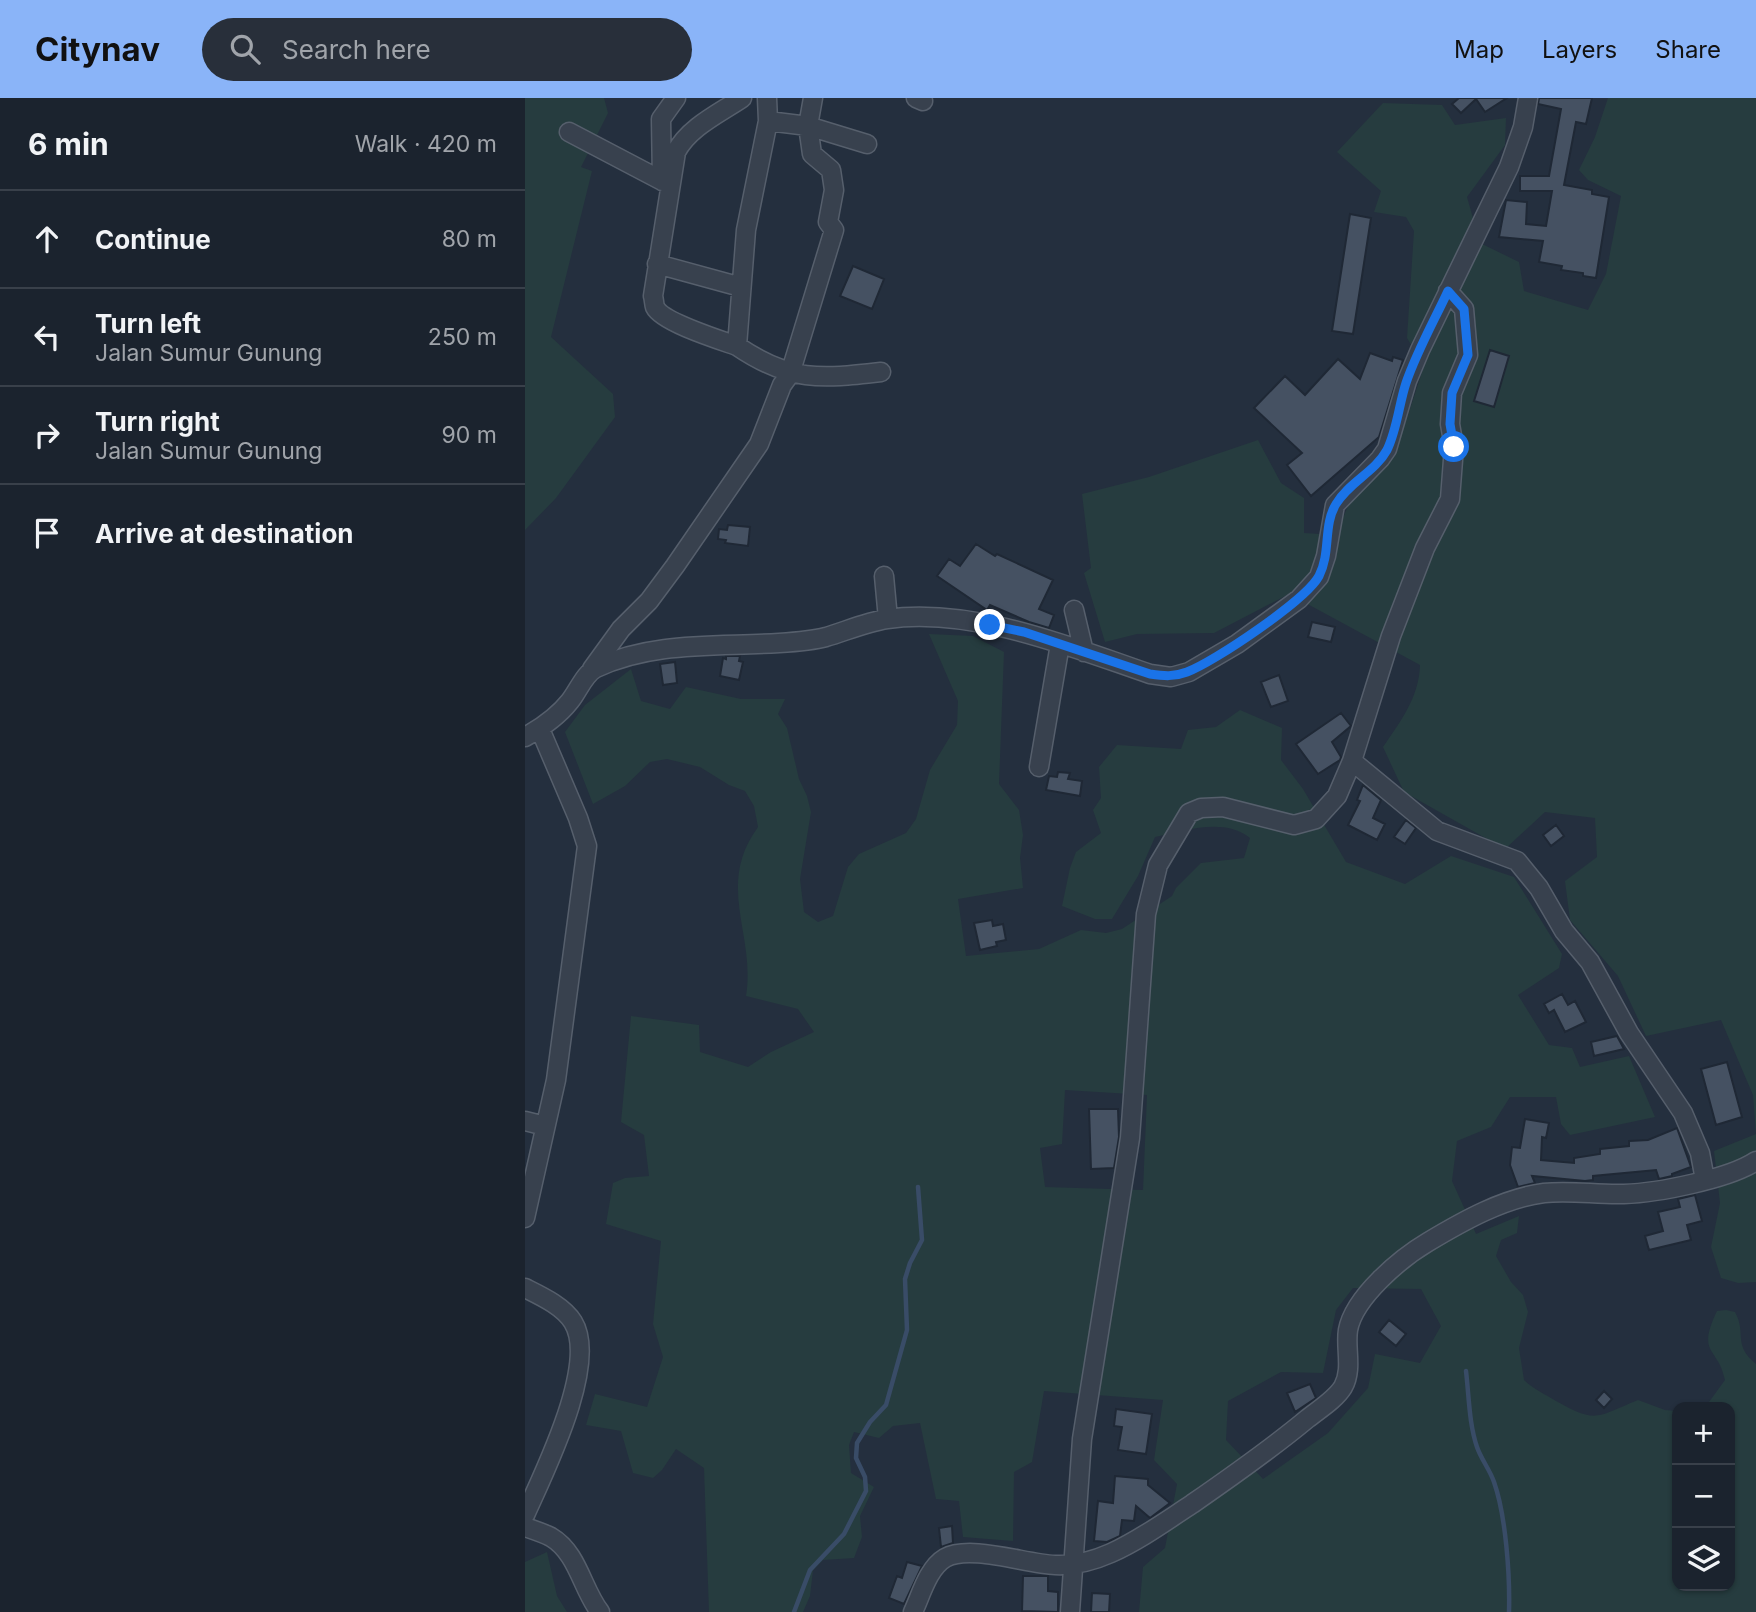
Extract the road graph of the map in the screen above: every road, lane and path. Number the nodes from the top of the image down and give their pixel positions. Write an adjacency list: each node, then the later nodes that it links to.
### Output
1 (676, 98): 10 (street)
2 (743, 98): 10 (street)
3 (767, 98): 6 (street)
4 (813, 98): 7 (street)
5 (1528, 98): 13 (street)
6 (768, 121): 7 (street); 12 (street)
7 (808, 126): 9 (street); 16 (street)
8 (569, 132): 10 (street)
9 (867, 144)
10 (666, 183): 11 (street)
11 (657, 264): 12 (street); 14 (street)
12 (741, 287): 14 (street)
13 (1448, 291): 22 (street); 26 (street)
14 (737, 346): 16 (street)
15 (881, 372): 16 (street)
16 (790, 374): 20 (street)
17 (884, 576): 19 (street)
18 (1073, 610): 22 (street)
19 (887, 619): 21 (street); 23 (street)
20 (621, 629): 23 (street); 24 (street)
21 (1060, 644): 22 (street); 27 (street)
22 (1084, 652)
23 (638, 653): 24 (street)
24 (592, 669): 25 (street)
25 (532, 733): 29 (street)
26 (1352, 761): 31 (street); 36 (street)
27 (1039, 767)
28 (525, 1121): 29 (street)
29 (545, 1126): 32 (street)
30 (1756, 1161): 31 (street)
31 (1705, 1180): 36 (street)
32 (525, 1218)
33 (525, 1288): 34 (street)
34 (525, 1515)
35 (525, 1527): 37 (street)
36 (1073, 1565): 38 (street); 39 (street)
37 (600, 1612)
38 (913, 1612)
39 (1070, 1612)

